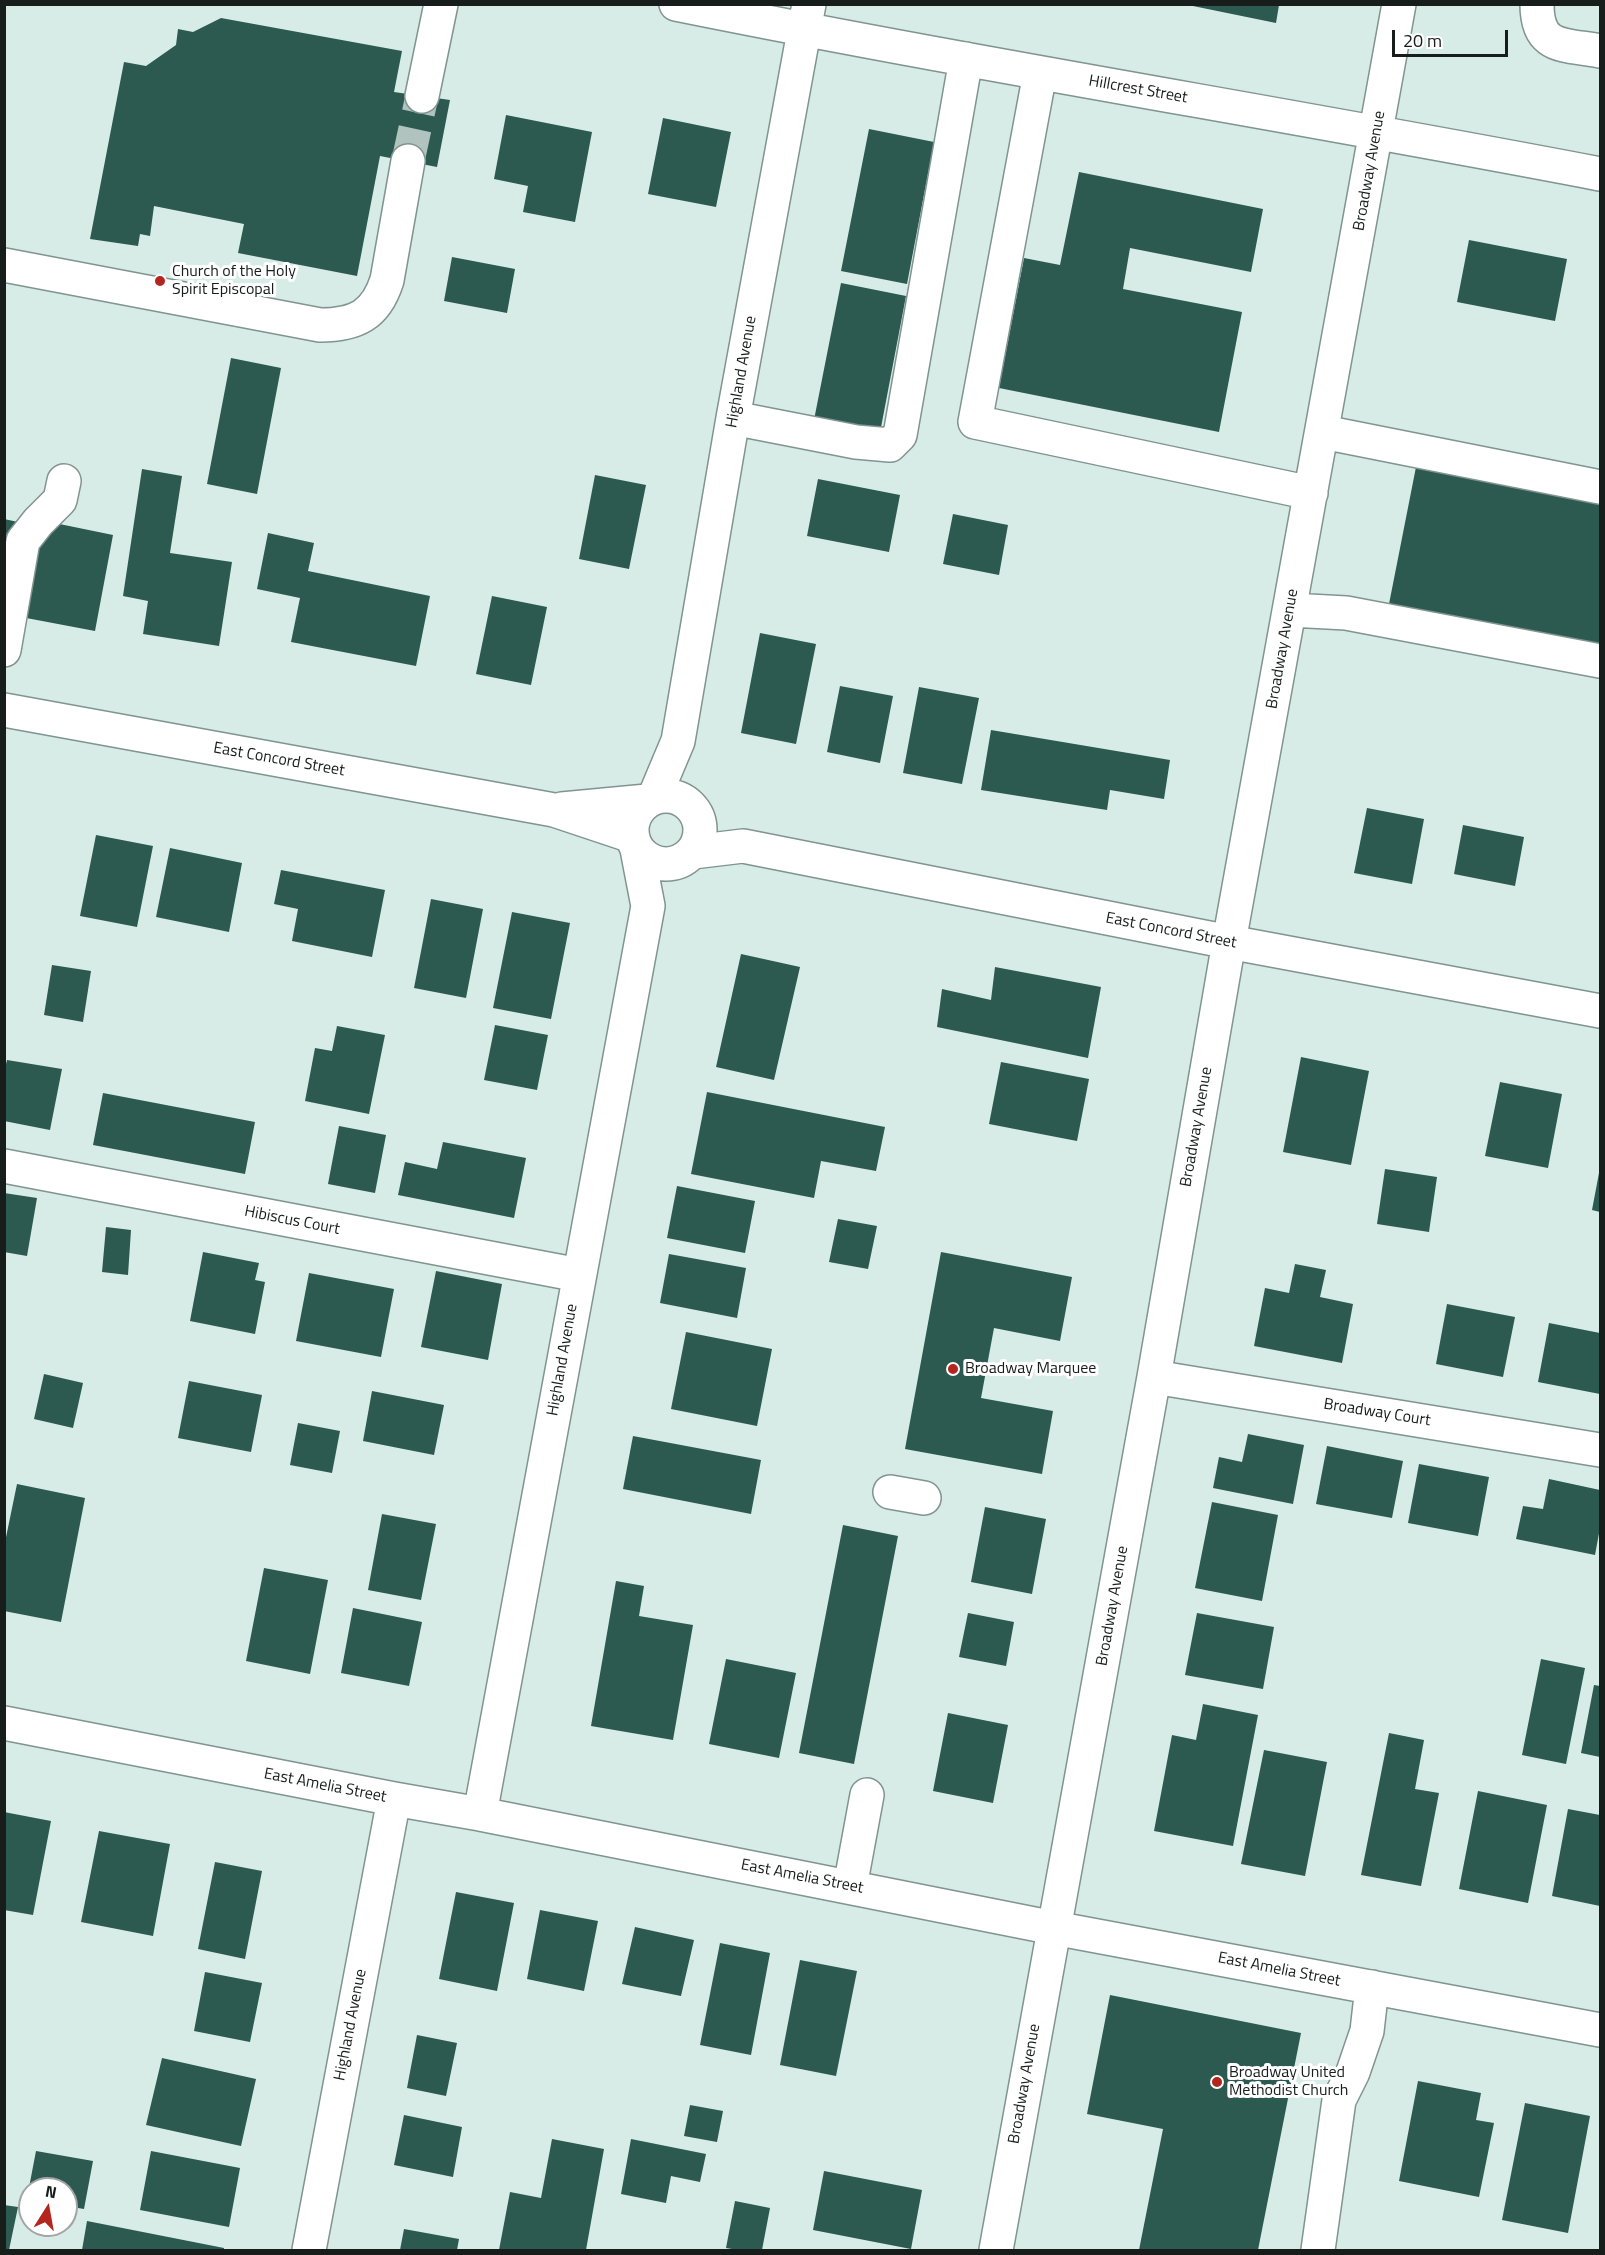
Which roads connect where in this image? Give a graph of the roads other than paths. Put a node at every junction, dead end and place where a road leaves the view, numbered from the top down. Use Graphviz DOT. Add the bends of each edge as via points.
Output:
graph roads {
  1 [pos="441,4"];
  2 [pos="676,4"];
  3 [pos="1399,4"];
  4 [pos="1537,4"];
  5 [pos="807,17"];
  6 [pos="1600,51"];
  7 [pos="966,59"];
  8 [pos="1040,73"];
  9 [pos="422,96"];
  10 [pos="1378,131"];
  11 [pos="408,161"];
  12 [pos="1600,174"];
  13 [pos="4,265"];
  14 [pos="733,418"];
  15 [pos="1323,432"];
  16 [pos="64,481"];
  17 [pos="1600,487"];
  18 [pos="1311,493"];
  19 [pos="1290,610"];
  20 [pos="4,650"];
  21 [pos="1600,661"];
  22 [pos="4,710"];
  23 [pos="670,803"];
  24 [pos="554,810"];
  25 [pos="635,842"];
  26 [pos="743,846"];
  27 [pos="689,855"];
  28 [pos="648,906"];
  29 [pos="1229,942"];
  30 [pos="1600,1011"];
  31 [pos="4,1166"];
  32 [pos="579,1275"];
  33 [pos="1154,1377"];
  34 [pos="1600,1450"];
  35 [pos="890,1492"];
  36 [pos="924,1498"];
  37 [pos="4,1723"];
  38 [pos="867,1795"];
  39 [pos="394,1799"];
  40 [pos="480,1814"];
  41 [pos="850,1887"];
  42 [pos="1054,1928"];
  43 [pos="1372,1988"];
  44 [pos="1600,2030"];
  45 [pos="309,2250"];
  46 [pos="996,2250"];
  47 [pos="1318,2250"];
  1 -- 9 [label="street"];
  2 -- 5 [label="street, Hillcrest Street"];
  3 -- 10 [label="street, Broadway Avenue"];
  4 -- 6 [label="street" via="1542,33 1551,42"];
  5 -- 7 [label="street, Hillcrest Street"];
  5 -- 14 [label="street, Highland Avenue"];
  7 -- 8 [label="street, Hillcrest Street"];
  7 -- 14 [label="street" via="900,435 890,445 856,442"];
  8 -- 10 [label="street, Hillcrest Street"];
  8 -- 18 [label="street" via="975,422"];
  10 -- 12 [label="street, Hillcrest Street"];
  10 -- 15 [label="street, Broadway Avenue"];
  11 -- 13 [label="street" via="382,296 361,318 339,325 320,325"];
  14 -- 23 [label="street, Highland Avenue"];
  15 -- 17 [label="street"];
  15 -- 18 [label="street, Broadway Avenue"];
  16 -- 20 [label="street" via="60,500 23,541"];
  18 -- 19 [label="street, Broadway Avenue"];
  19 -- 21 [label="street" via="1346,613"];
  19 -- 29 [label="street, Broadway Avenue"];
  22 -- 24 [label="street, East Concord Street"];
  23 -- 24 [label="street, East Concord Street"];
  23 -- 25 [label="street" via="637,810 632,823"];
  23 -- 26 [label="street, East Concord Street"];
  23 -- 27 [label="street" via="699,823 699,836"];
  24 -- 25 [label="street, East Concord Street"];
  25 -- 27 [label="street" via="647,858 659,863 672,863"];
  25 -- 28 [label="street, Highland Avenue"];
  26 -- 27 [label="street, East Concord Street"];
  26 -- 29 [label="street, East Concord Street"];
  27 -- 28 [label="street, Highland Avenue"];
  28 -- 32 [label="street, Highland Avenue"];
  29 -- 30 [label="street, East Concord Street"];
  29 -- 33 [label="street, Broadway Avenue"];
  31 -- 32 [label="street, Hibiscus Court"];
  32 -- 40 [label="street, Highland Avenue"];
  33 -- 34 [label="street, Broadway Court"];
  33 -- 42 [label="street, Broadway Avenue"];
  35 -- 36 [label="street"];
  37 -- 39 [label="street, East Amelia Street"];
  38 -- 41 [label="street"];
  39 -- 40 [label="street, East Amelia Street"];
  39 -- 45 [label="street, Highland Avenue"];
  40 -- 41 [label="street, East Amelia Street"];
  41 -- 42 [label="street, East Amelia Street"];
  42 -- 43 [label="street, East Amelia Street"];
  42 -- 46 [label="street, Broadway Avenue"];
  43 -- 44 [label="street, East Amelia Street"];
  43 -- 47 [label="street" via="1367,2031 1339,2100"];
}
